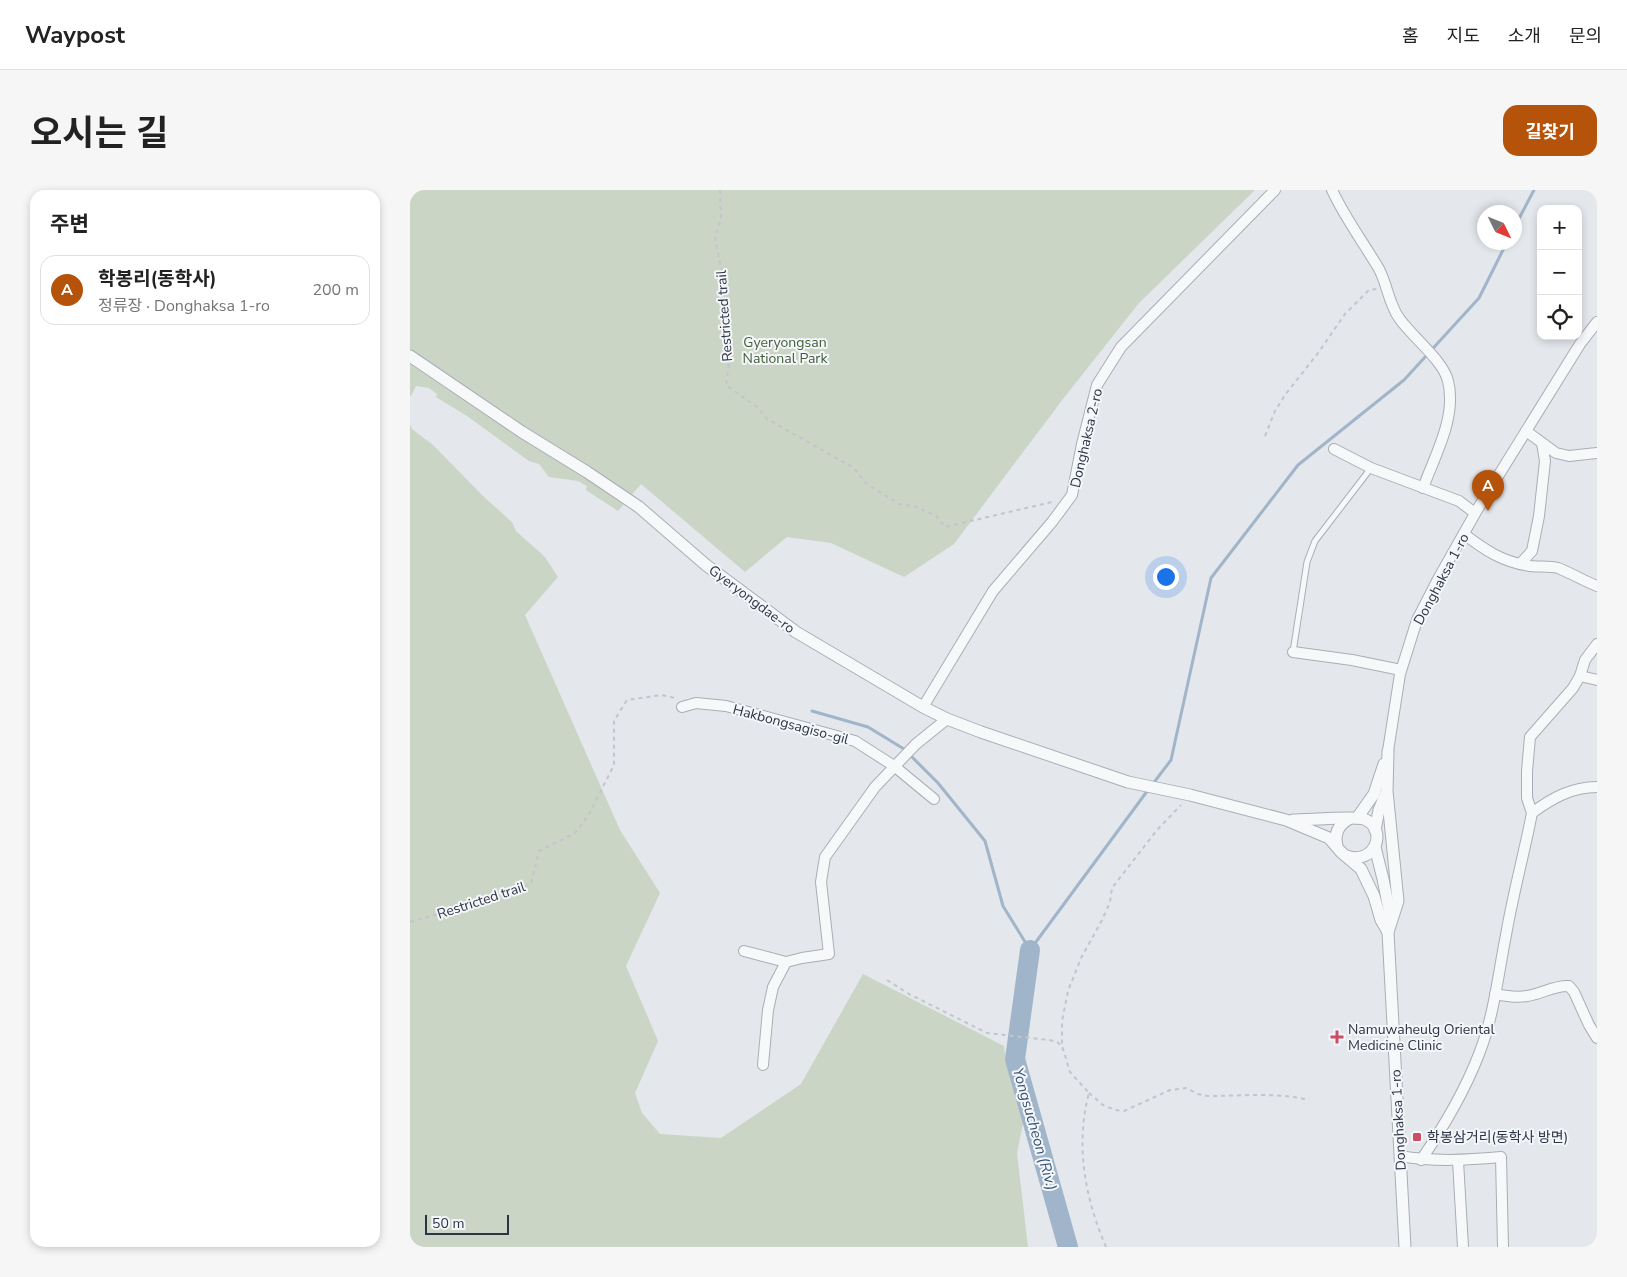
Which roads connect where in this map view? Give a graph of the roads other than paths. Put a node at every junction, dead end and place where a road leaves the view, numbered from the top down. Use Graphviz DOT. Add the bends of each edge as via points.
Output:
graph roads {
  1 [pos="1275,190"];
  2 [pos="1332,190"];
  3 [pos="1597,322"];
  4 [pos="410,356"];
  5 [pos="1526,431"];
  6 [pos="1542,443"];
  7 [pos="1334,449"];
  8 [pos="1597,452"];
  9 [pos="1371,468"];
  10 [pos="1423,488"];
  11 [pos="1475,513"];
  12 [pos="1464,534"];
  13 [pos="1520,564"];
  14 [pos="1597,586"];
  15 [pos="1597,644"];
  16 [pos="1293,652"];
  17 [pos="1401,670"];
  18 [pos="1580,676"];
  19 [pos="1597,680"];
  20 [pos="682,707"];
  21 [pos="923,707"];
  22 [pos="947,719"];
  23 [pos="1388,750"];
  24 [pos="894,766"];
  25 [pos="1597,787"];
  26 [pos="1387,791"];
  27 [pos="934,800"];
  28 [pos="1532,813"];
  29 [pos="1353,818"];
  30 [pos="1286,820"];
  31 [pos="1375,830"];
  32 [pos="1337,846"];
  33 [pos="1375,847"];
  34 [pos="1346,856"];
  35 [pos="1390,926"];
  36 [pos="744,951"];
  37 [pos="786,962"];
  38 [pos="1495,994"];
  39 [pos="1597,1038"];
  40 [pos="763,1065"];
  41 [pos="1400,1156"];
  42 [pos="1421,1160"];
  43 [pos="1458,1161"];
  44 [pos="1405,1247"];
  45 [pos="1463,1247"];
  46 [pos="1503,1247"];
  1 -- 21 [label="street, Donghaksa 2-ro" via="1121,348 1097,385 1072,495 993,591"];
  2 -- 10 [label="street" via="1379,270 1398,317 1441,366 1448,381 1450,406 1446,428"];
  3 -- 5 [label="street, Donghaksa 1-ro"];
  4 -- 21 [label="street, Gyeryongdae-ro" via="639,507 706,565 796,632"];
  5 -- 6 [label="street"];
  5 -- 11 [label="street, Donghaksa 1-ro"];
  6 -- 8 [label="street" via="1556,453 1569,456"];
  6 -- 13 [label="street" via="1545,461 1532,551"];
  7 -- 9 [label="street"];
  9 -- 10 [label="street"];
  9 -- 16 [label="lane" via="1315,541 1307,562"];
  10 -- 11 [label="street" via="1459,500"];
  11 -- 12 [label="street, Donghaksa 1-ro"];
  12 -- 13 [label="street" via="1500,558"];
  12 -- 17 [label="street, Donghaksa 1-ro" via="1418,620"];
  13 -- 14 [label="street" via="1556,568"];
  15 -- 18 [label="street" via="1585,660"];
  16 -- 17 [label="street"];
  17 -- 23 [label="street, Donghaksa 1-ro"];
  18 -- 19 [label="street"];
  18 -- 28 [label="street" via="1530,737 1527,798"];
  20 -- 24 [label="street, Hakbongsagiso-gil" via="696,704 726,706 855,741"];
  21 -- 22 [label="street, Gyeryongdae-ro"];
  22 -- 24 [label="street"];
  22 -- 30 [label="street, Gyeryongdae-ro" via="1128,782 1190,794"];
  23 -- 26 [label="street"];
  23 -- 29 [label="street" via="1374,794"];
  24 -- 27 [label="street, Hakbongsagiso-gil"];
  24 -- 37 [label="street" via="825,857 821,882 829,954"];
  25 -- 28 [label="street" via="1584,787 1562,794"];
  26 -- 31 [label="street"];
  26 -- 35 [label="street" via="1398,901"];
  28 -- 38 [label="street"];
  29 -- 30 [label="street"];
  29 -- 31 [label="street" via="1369,822"];
  29 -- 32 [label="street" via="1339,828"];
  30 -- 32 [label="street" via="1329,838"];
  31 -- 33 [label="street"];
  32 -- 34 [label="street"];
  33 -- 34 [label="street" via="1366,856"];
  33 -- 35 [label="street" via="1388,899"];
  34 -- 35 [label="street" via="1361,869 1381,920"];
  35 -- 41 [label="street, Donghaksa 1-ro"];
  36 -- 37 [label="street"];
  37 -- 40 [label="street" via="773,987"];
  38 -- 39 [label="street" via="1528,996 1569,986"];
  38 -- 42 [label="street" via="1489,1024 1466,1085 1442,1130"];
  41 -- 42 [label="street"];
  41 -- 44 [label="street, Donghaksa 1-ro"];
  42 -- 43 [label="street"];
  43 -- 45 [label="street"];
  43 -- 46 [label="street" via="1501,1158"];
}
